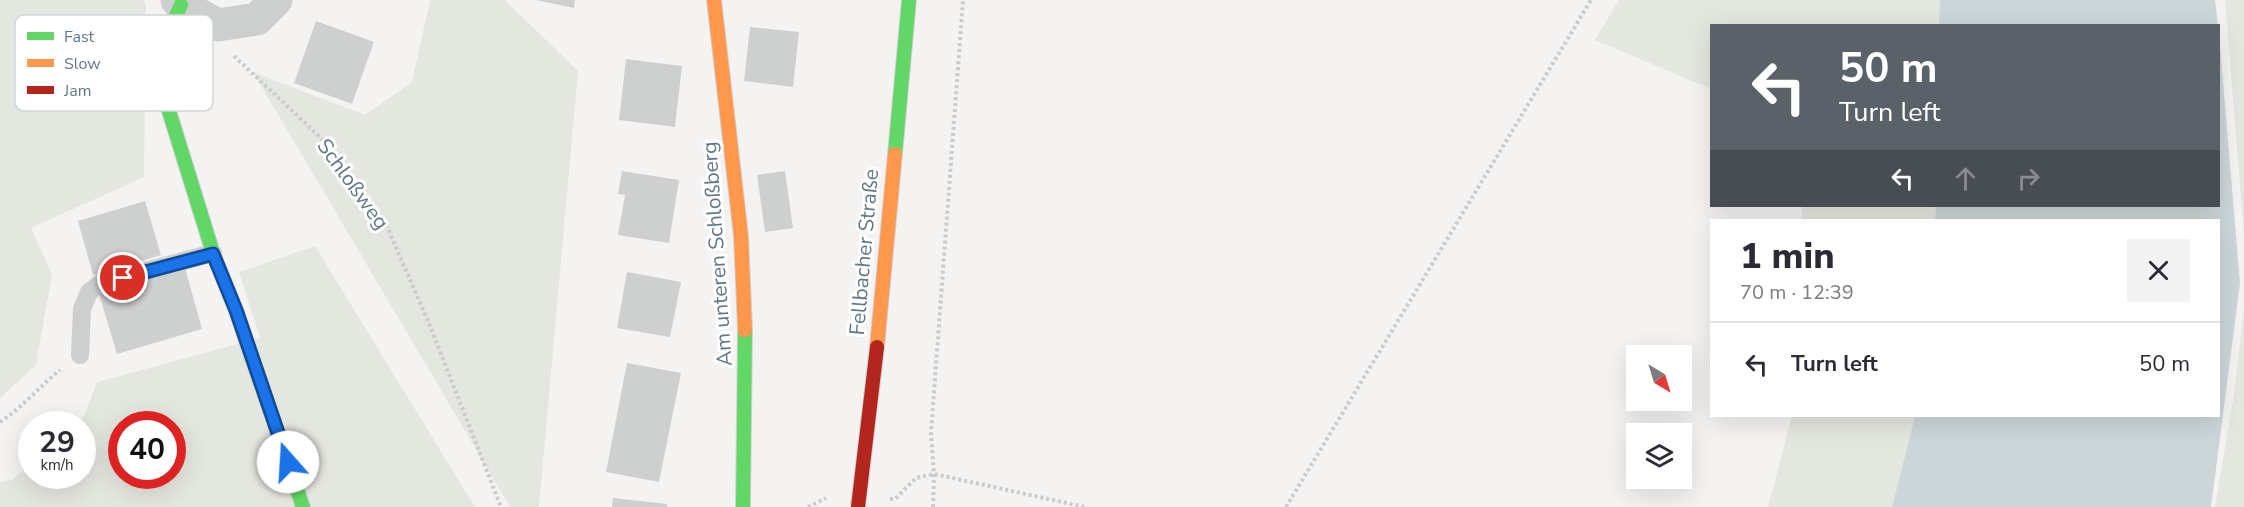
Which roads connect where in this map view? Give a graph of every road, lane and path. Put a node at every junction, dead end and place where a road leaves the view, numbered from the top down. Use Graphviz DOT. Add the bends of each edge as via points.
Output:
graph roads {
  1 [pos="276,0"];
  2 [pos="714,0"];
  3 [pos="909,0"];
  4 [pos="963,0"];
  5 [pos="1591,0"];
  6 [pos="179,3"];
  7 [pos="200,15"];
  8 [pos="213,22"];
  9 [pos="233,55"];
  10 [pos="169,111"];
  11 [pos="213,254"];
  12 [pos="80,355"];
  13 [pos="0,422"];
  14 [pos="934,474"];
  15 [pos="303,507"];
  16 [pos="501,507"];
  17 [pos="743,507"];
  18 [pos="858,507"];
  19 [pos="933,507"];
  20 [pos="1085,507"];
  21 [pos="1286,507"];
  1 -- 8 [label="street" via="257,19 218,25"];
  2 -- 17 [label="street, Am unteren Schloßberg" via="741,236 746,360"];
  3 -- 18 [label="street, Fellbacher Straße" via="872,398"];
  4 -- 14 [label="path" via="931,433"];
  5 -- 21 [label="path"];
  6 -- 7 [label="street"];
  9 -- 16 [label="path, Schloßweg" via="320,137 386,222"];
  10 -- 11 [label="street"];
  11 -- 12 [label="lane" via="101,283 89,292 82,309"];
  11 -- 15 [label="street"];
  12 -- 13 [label="path"];
  14 -- 19 [label="path"];
  14 -- 20 [label="path"];
}
